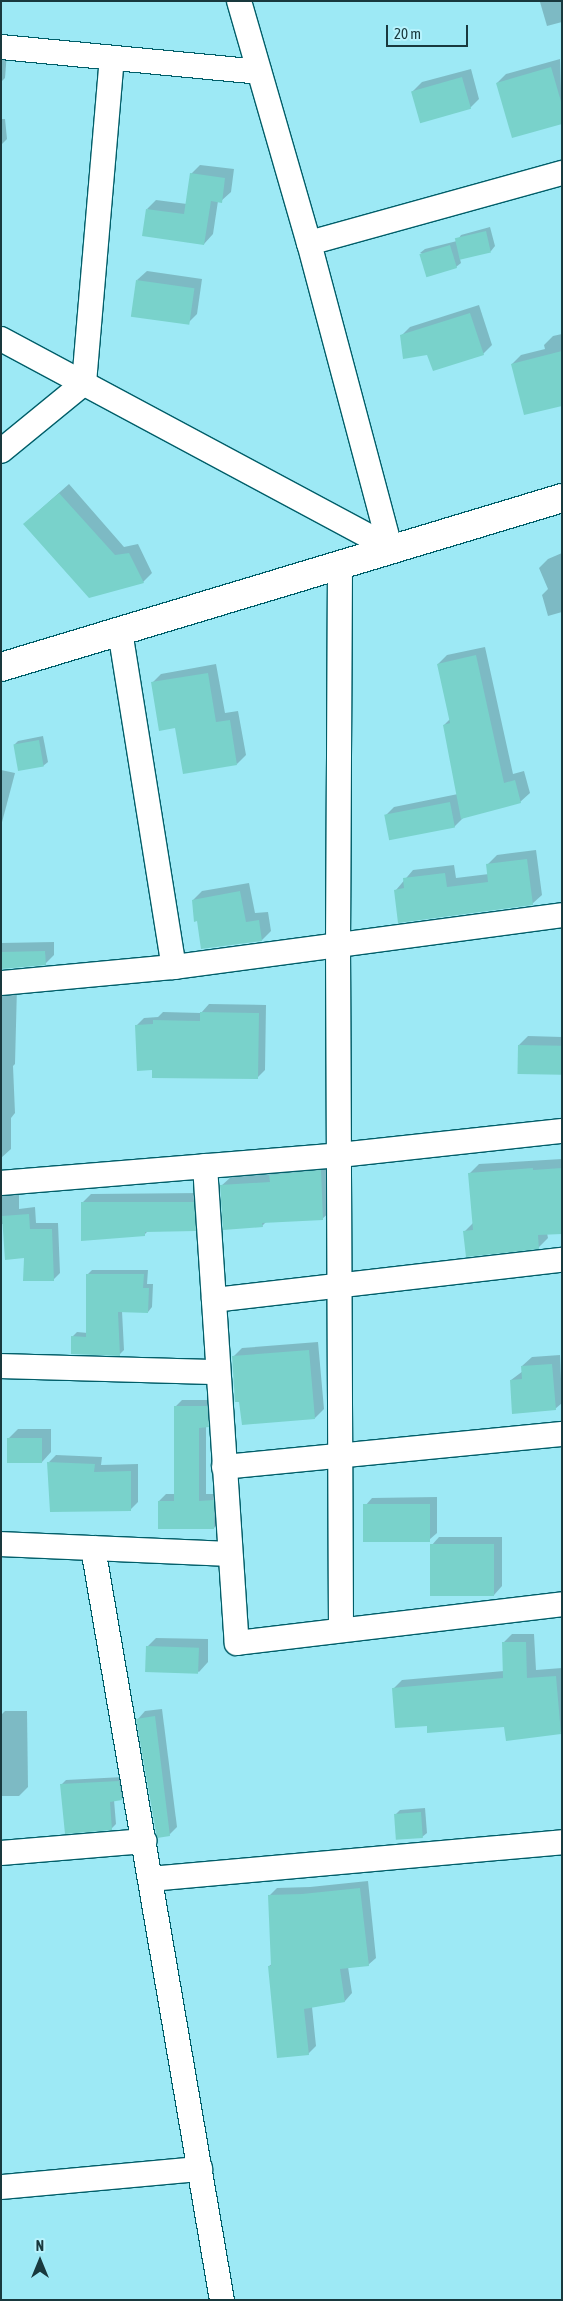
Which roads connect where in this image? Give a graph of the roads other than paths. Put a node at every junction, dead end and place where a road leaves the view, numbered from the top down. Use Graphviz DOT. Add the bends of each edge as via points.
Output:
graph roads {
  1 [pos="239,1"];
  2 [pos="1,48"];
  3 [pos="112,58"];
  4 [pos="259,72"];
  5 [pos="562,173"];
  6 [pos="309,244"];
  7 [pos="1,339"];
  8 [pos="84,383"];
  9 [pos="1,451"];
  10 [pos="562,498"];
  11 [pos="390,548"];
  12 [pos="340,566"];
  13 [pos="120,631"];
  14 [pos="1,667"];
  15 [pos="562,915"];
  16 [pos="338,944"];
  17 [pos="174,967"];
  18 [pos="1,983"];
  19 [pos="562,1131"];
  20 [pos="340,1154"];
  21 [pos="205,1166"];
  22 [pos="1,1183"];
  23 [pos="562,1260"];
  24 [pos="339,1285"];
  25 [pos="214,1300"];
  26 [pos="1,1366"];
  27 [pos="218,1372"];
  28 [pos="562,1434"];
  29 [pos="340,1456"];
  30 [pos="224,1467"];
  31 [pos="1,1544"];
  32 [pos="93,1548"];
  33 [pos="230,1554"];
  34 [pos="562,1604"];
  35 [pos="341,1630"];
  36 [pos="144,1841"];
  37 [pos="562,1842"];
  38 [pos="1,1853"];
  39 [pos="150,1879"];
  40 [pos="200,2169"];
  41 [pos="1,2186"];
  42 [pos="222,2300"];
  1 -- 4 [label="street"];
  2 -- 3 [label="street"];
  3 -- 4 [label="street"];
  3 -- 8 [label="street"];
  4 -- 6 [label="street"];
  5 -- 6 [label="street"];
  6 -- 11 [label="street"];
  7 -- 8 [label="street"];
  8 -- 9 [label="street"];
  8 -- 11 [label="street"];
  10 -- 11 [label="street"];
  11 -- 12 [label="street"];
  12 -- 13 [label="street"];
  12 -- 16 [label="street"];
  13 -- 14 [label="street"];
  13 -- 17 [label="street"];
  15 -- 16 [label="street"];
  16 -- 17 [label="street"];
  16 -- 20 [label="street"];
  17 -- 18 [label="street"];
  19 -- 20 [label="street"];
  20 -- 21 [label="street"];
  20 -- 24 [label="street"];
  21 -- 22 [label="street"];
  21 -- 25 [label="street"];
  23 -- 24 [label="street"];
  24 -- 25 [label="street"];
  24 -- 29 [label="street"];
  25 -- 27 [label="street"];
  26 -- 27 [label="street"];
  27 -- 30 [label="street"];
  28 -- 29 [label="street"];
  29 -- 30 [label="street"];
  29 -- 35 [label="street"];
  30 -- 33 [label="street"];
  31 -- 32 [label="street"];
  32 -- 33 [label="street"];
  32 -- 36 [label="street"];
  33 -- 35 [label="street" via="237,1643"];
  34 -- 35 [label="street"];
  36 -- 38 [label="street"];
  36 -- 39 [label="street"];
  37 -- 39 [label="street"];
  39 -- 40 [label="street"];
  40 -- 41 [label="street"];
  40 -- 42 [label="street"];
}
